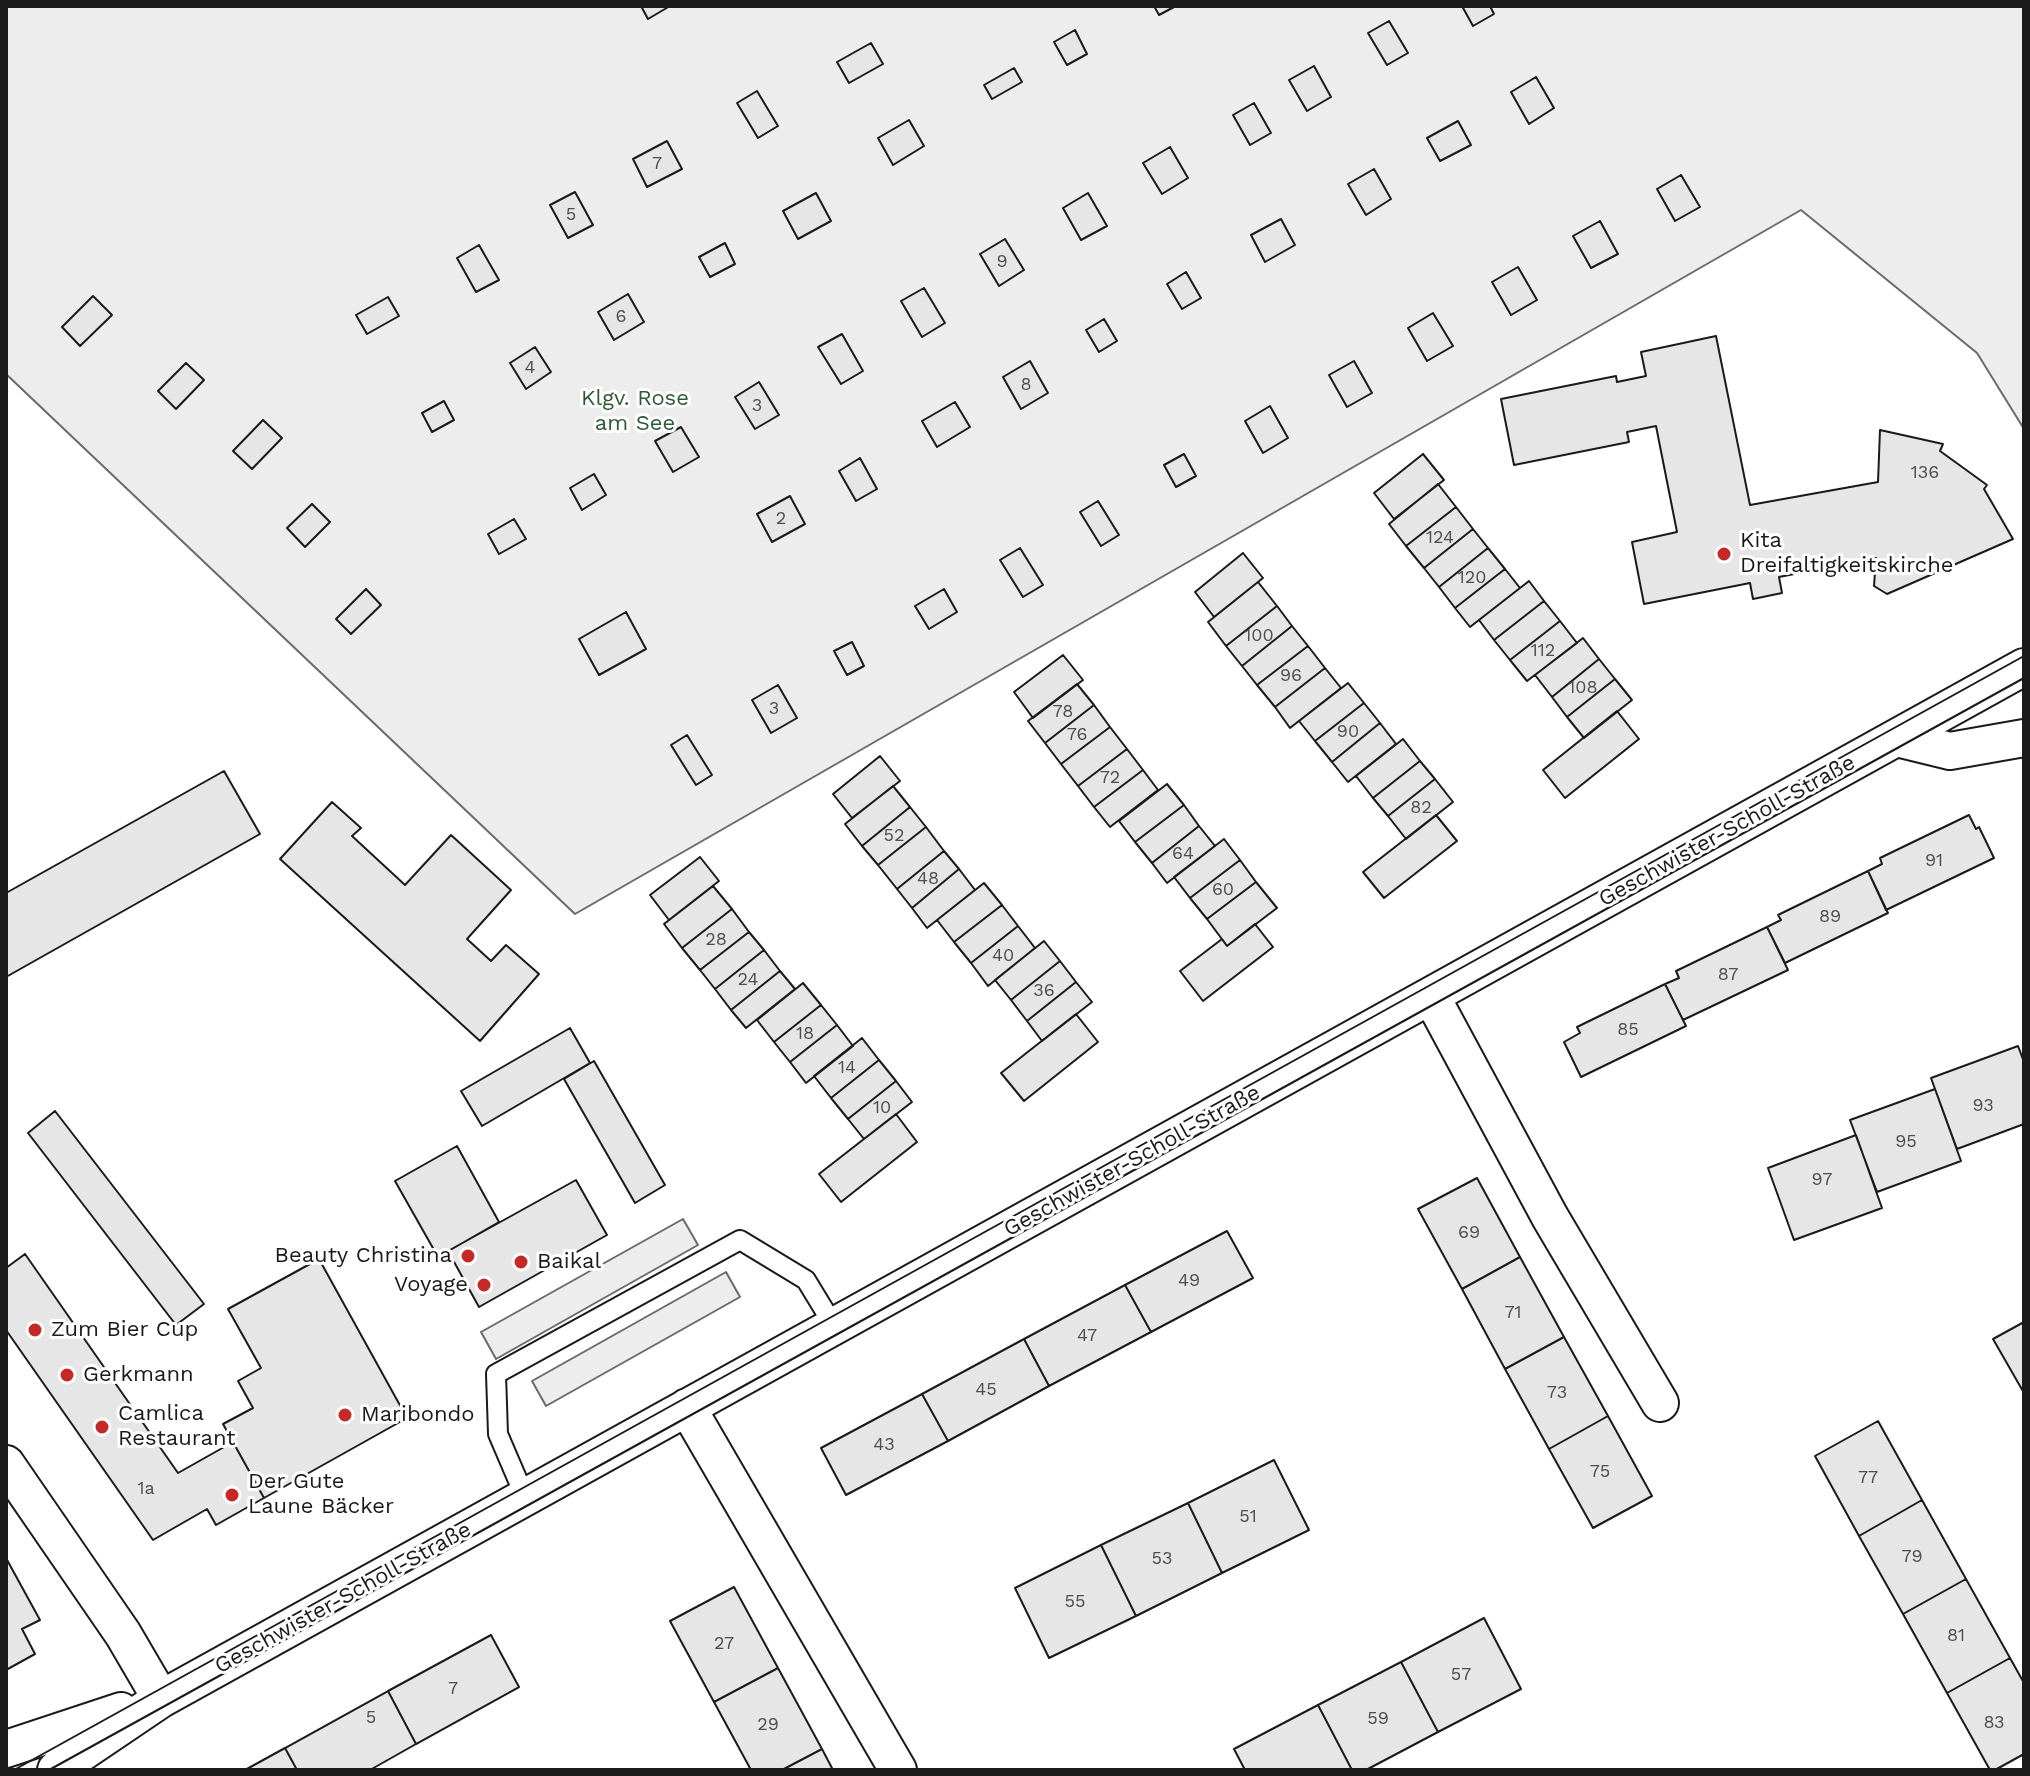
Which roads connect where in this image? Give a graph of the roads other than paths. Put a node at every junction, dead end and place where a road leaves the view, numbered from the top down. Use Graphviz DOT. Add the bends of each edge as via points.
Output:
graph roads {
  1 [pos="2024,667"];
  2 [pos="1897,738"];
  3 [pos="2024,738"];
  4 [pos="1431,996"];
  5 [pos="834,1326"];
  6 [pos="1660,1403"];
  7 [pos="687,1407"];
  8 [pos="6,1464"];
  9 [pos="525,1497"];
  10 [pos="161,1699"];
  11 [pos="6,1749"];
  12 [pos="56,1770"];
  13 [pos="898,1770"];
  1 -- 2 [label="street, Geschwister-Scholl-Straße"];
  2 -- 3 [label="street" via="1950,751"];
  2 -- 4 [label="street, Geschwister-Scholl-Straße"];
  4 -- 5 [label="street, Geschwister-Scholl-Straße"];
  4 -- 6 [label="street" via="1550,1217"];
  5 -- 7 [label="street, Geschwister-Scholl-Straße"];
  5 -- 9 [label="lane" via="806,1280 740,1240 510,1366 496,1374 498,1434"];
  7 -- 9 [label="street, Geschwister-Scholl-Straße"];
  7 -- 13 [label="street"];
  8 -- 10 [label="street" via="123,1634"];
  9 -- 10 [label="street, Geschwister-Scholl-Straße"];
  10 -- 11 [label="street, Geschwister-Scholl-Straße"];
  10 -- 12 [label="street, Geschwister-Scholl-Straße"];
}
